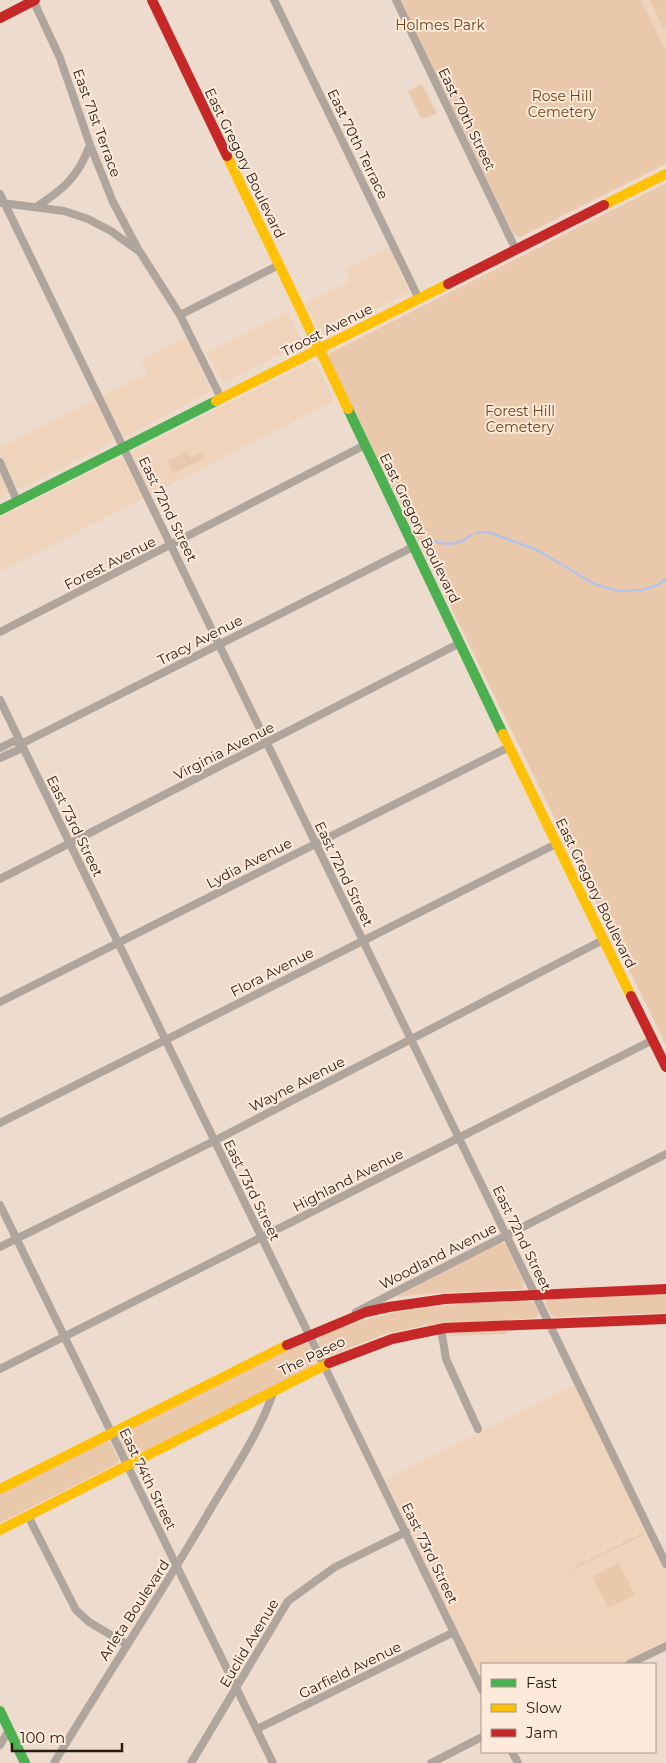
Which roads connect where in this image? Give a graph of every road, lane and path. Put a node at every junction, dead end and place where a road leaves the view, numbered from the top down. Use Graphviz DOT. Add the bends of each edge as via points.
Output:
graph roads {
  1 [pos="34,0"];
  2 [pos="152,0"];
  3 [pos="274,0"];
  4 [pos="396,0"];
  5 [pos="0,18"];
  6 [pos="90,145"];
  7 [pos="666,174"];
  8 [pos="0,194"];
  9 [pos="2,204"];
  10 [pos="36,207"];
  11 [pos="516,250"];
  12 [pos="140,252"];
  13 [pos="279,265"];
  14 [pos="419,299"];
  15 [pos="180,315"];
  16 [pos="319,349"];
  17 [pos="221,398"];
  18 [pos="365,445"];
  19 [pos="124,448"];
  20 [pos="0,462"];
  21 [pos="17,501"];
  22 [pos="0,510"];
  23 [pos="171,546"];
  24 [pos="413,547"];
  25 [pos="0,632"];
  26 [pos="460,643"];
  27 [pos="218,644"];
  28 [pos="0,700"];
  29 [pos="21,744"];
  30 [pos="266,744"];
  31 [pos="509,747"];
  32 [pos="0,748"];
  33 [pos="0,758"];
  34 [pos="70,844"];
  35 [pos="315,844"];
  36 [pos="556,844"];
  37 [pos="0,879"];
  38 [pos="603,940"];
  39 [pos="362,941"];
  40 [pos="118,943"];
  41 [pos="0,1002"];
  42 [pos="411,1039"];
  43 [pos="165,1040"];
  44 [pos="653,1040"];
  45 [pos="666,1067"];
  46 [pos="0,1123"];
  47 [pos="460,1137"];
  48 [pos="214,1141"];
  49 [pos="666,1154"];
  50 [pos="0,1205"];
  51 [pos="507,1235"];
  52 [pos="261,1237"];
  53 [pos="16,1239"];
  54 [pos="0,1247"];
  55 [pos="666,1289"];
  56 [pos="536,1294"];
  57 [pos="666,1319"];
  58 [pos="549,1323"];
  59 [pos="328,1326"];
  60 [pos="441,1328"];
  61 [pos="309,1334"];
  62 [pos="64,1336"];
  63 [pos="324,1365"];
  64 [pos="0,1368"];
  65 [pos="274,1390"];
  66 [pos="478,1429"];
  67 [pos="112,1434"];
  68 [pos="127,1465"];
  69 [pos="0,1489"];
  70 [pos="28,1516"];
  71 [pos="0,1530"];
  72 [pos="406,1532"];
  73 [pos="666,1564"];
  74 [pos="177,1566"];
  75 [pos="454,1632"];
  76 [pos="126,1644"];
  77 [pos="666,1646"];
  78 [pos="631,1663"];
  79 [pos="236,1687"];
  80 [pos="481,1688"];
  81 [pos="0,1711"];
  82 [pos="257,1729"];
  83 [pos="9,1730"];
  84 [pos="481,1738"];
  85 [pos="0,1744"];
  86 [pos="25,1763"];
  87 [pos="54,1763"];
  88 [pos="190,1763"];
  89 [pos="273,1763"];
  90 [pos="431,1763"];
  1 -- 5 [label="main road"];
  1 -- 6 [label="street, East 71st Terrace" via="60,58"];
  2 -- 13 [label="main road, East Gregory Boulevard"];
  3 -- 14 [label="street, East 70th Terrace"];
  4 -- 11 [label="street, East 70th Street"];
  6 -- 10 [label="street" via="70,181"];
  6 -- 12 [label="street, East 71st Terrace" via="113,202"];
  7 -- 11 [label="main road, Troost Avenue"];
  8 -- 9 [label="street, East 72nd Street"];
  9 -- 10 [label="street, East 71st Terrace"];
  9 -- 19 [label="street, East 72nd Street"];
  10 -- 12 [label="street, East 71st Terrace" via="88,219 110,230"];
  11 -- 14 [label="main road, Troost Avenue"];
  12 -- 15 [label="street, East 71st Terrace"];
  13 -- 15 [label="street"];
  13 -- 16 [label="main road, East Gregory Boulevard"];
  14 -- 16 [label="main road, Troost Avenue"];
  15 -- 17 [label="street, East 71st Terrace"];
  16 -- 17 [label="main road, Troost Avenue"];
  16 -- 18 [label="main road, East Gregory Boulevard"];
  17 -- 19 [label="main road, Troost Avenue"];
  18 -- 23 [label="street, Forest Avenue"];
  18 -- 24 [label="main road, East Gregory Boulevard"];
  19 -- 21 [label="main road, Troost Avenue"];
  19 -- 23 [label="street, East 72nd Street"];
  20 -- 21 [label="street"];
  21 -- 22 [label="main road, Troost Avenue"];
  23 -- 25 [label="street, Forest Avenue"];
  23 -- 27 [label="street, East 72nd Street"];
  24 -- 26 [label="main road, East Gregory Boulevard"];
  24 -- 27 [label="street, Tracy Avenue"];
  26 -- 30 [label="street, Virginia Avenue"];
  26 -- 31 [label="main road, East Gregory Boulevard"];
  27 -- 29 [label="street, Tracy Avenue"];
  27 -- 30 [label="street, East 72nd Street"];
  28 -- 29 [label="street, East 73rd Street"];
  29 -- 32 [label="street" via="14,741"];
  29 -- 33 [label="street, Tracy Avenue" via="18,750"];
  29 -- 34 [label="street, East 73rd Street"];
  30 -- 34 [label="street, Virginia Avenue"];
  30 -- 35 [label="street, East 72nd Street"];
  31 -- 35 [label="street, Lydia Avenue"];
  31 -- 36 [label="main road, East Gregory Boulevard"];
  34 -- 37 [label="street, Virginia Avenue"];
  34 -- 40 [label="street, East 73rd Street"];
  35 -- 39 [label="street, East 72nd Street"];
  35 -- 40 [label="street, Lydia Avenue"];
  36 -- 38 [label="main road, East Gregory Boulevard"];
  36 -- 39 [label="street, Flora Avenue"];
  38 -- 42 [label="street, Wayne Avenue"];
  38 -- 44 [label="main road, East Gregory Boulevard"];
  39 -- 42 [label="street, East 72nd Street"];
  39 -- 43 [label="street, Flora Avenue"];
  40 -- 41 [label="street, Lydia Avenue"];
  40 -- 43 [label="street, East 73rd Street"];
  42 -- 47 [label="street, East 72nd Street"];
  42 -- 48 [label="street, Wayne Avenue"];
  43 -- 46 [label="street, Flora Avenue"];
  43 -- 48 [label="street, East 73rd Street"];
  44 -- 45 [label="main road, East Gregory Boulevard"];
  44 -- 47 [label="street, Highland Avenue"];
  47 -- 51 [label="street, East 72nd Street"];
  47 -- 52 [label="street, Highland Avenue"];
  48 -- 52 [label="street, East 73rd Street"];
  48 -- 53 [label="street, Wayne Avenue"];
  49 -- 51 [label="street, Woodland Avenue"];
  50 -- 53 [label="street, East 74th Street"];
  51 -- 56 [label="street, East 72nd Street"];
  51 -- 59 [label="street, Woodland Avenue"];
  52 -- 61 [label="street, East 73rd Street"];
  52 -- 62 [label="street, Highland Avenue"];
  53 -- 54 [label="street, Wayne Avenue"];
  53 -- 62 [label="street, East 74th Street"];
  55 -- 56 [label="main road, The Paseo"];
  56 -- 58 [label="street, East 72nd Street"];
  56 -- 59 [label="main road, The Paseo" via="422,1301 366,1312"];
  57 -- 58 [label="main road, The Paseo"];
  58 -- 60 [label="main road, The Paseo"];
  58 -- 73 [label="street, East 72nd Street"];
  59 -- 61 [label="main road, The Paseo"];
  60 -- 63 [label="main road, The Paseo" via="390,1338"];
  60 -- 66 [label="street" via="446,1359"];
  61 -- 63 [label="street, East 73rd Street"];
  61 -- 67 [label="main road, The Paseo"];
  62 -- 64 [label="street, Highland Avenue"];
  62 -- 67 [label="street, East 74th Street"];
  63 -- 65 [label="main road, The Paseo"];
  63 -- 72 [label="street, East 73rd Street"];
  65 -- 68 [label="main road, The Paseo"];
  65 -- 74 [label="street, Arleta Boulevard" via="253,1437"];
  67 -- 68 [label="street, East 74th Street"];
  67 -- 69 [label="main road, The Paseo"];
  68 -- 70 [label="main road, The Paseo"];
  68 -- 74 [label="street, East 74th Street"];
  70 -- 71 [label="main road, The Paseo"];
  70 -- 76 [label="street" via="76,1610 89,1622"];
  72 -- 75 [label="street, East 73rd Street"];
  72 -- 79 [label="street, Euclid Avenue" via="335,1567 288,1601"];
  74 -- 76 [label="street, Arleta Boulevard"];
  74 -- 79 [label="street, East 74th Street"];
  75 -- 80 [label="street, East 73rd Street"];
  75 -- 82 [label="street, Garfield Avenue"];
  76 -- 87 [label="street, Arleta Boulevard"];
  77 -- 78 [label="street"];
  79 -- 82 [label="street, East 74th Street"];
  79 -- 88 [label="street, Euclid Avenue"];
  81 -- 83 [label="main road"];
  82 -- 89 [label="street, East 74th Street"];
  83 -- 85 [label="street"];
  83 -- 86 [label="main road"];
  84 -- 90 [label="street"];
}
